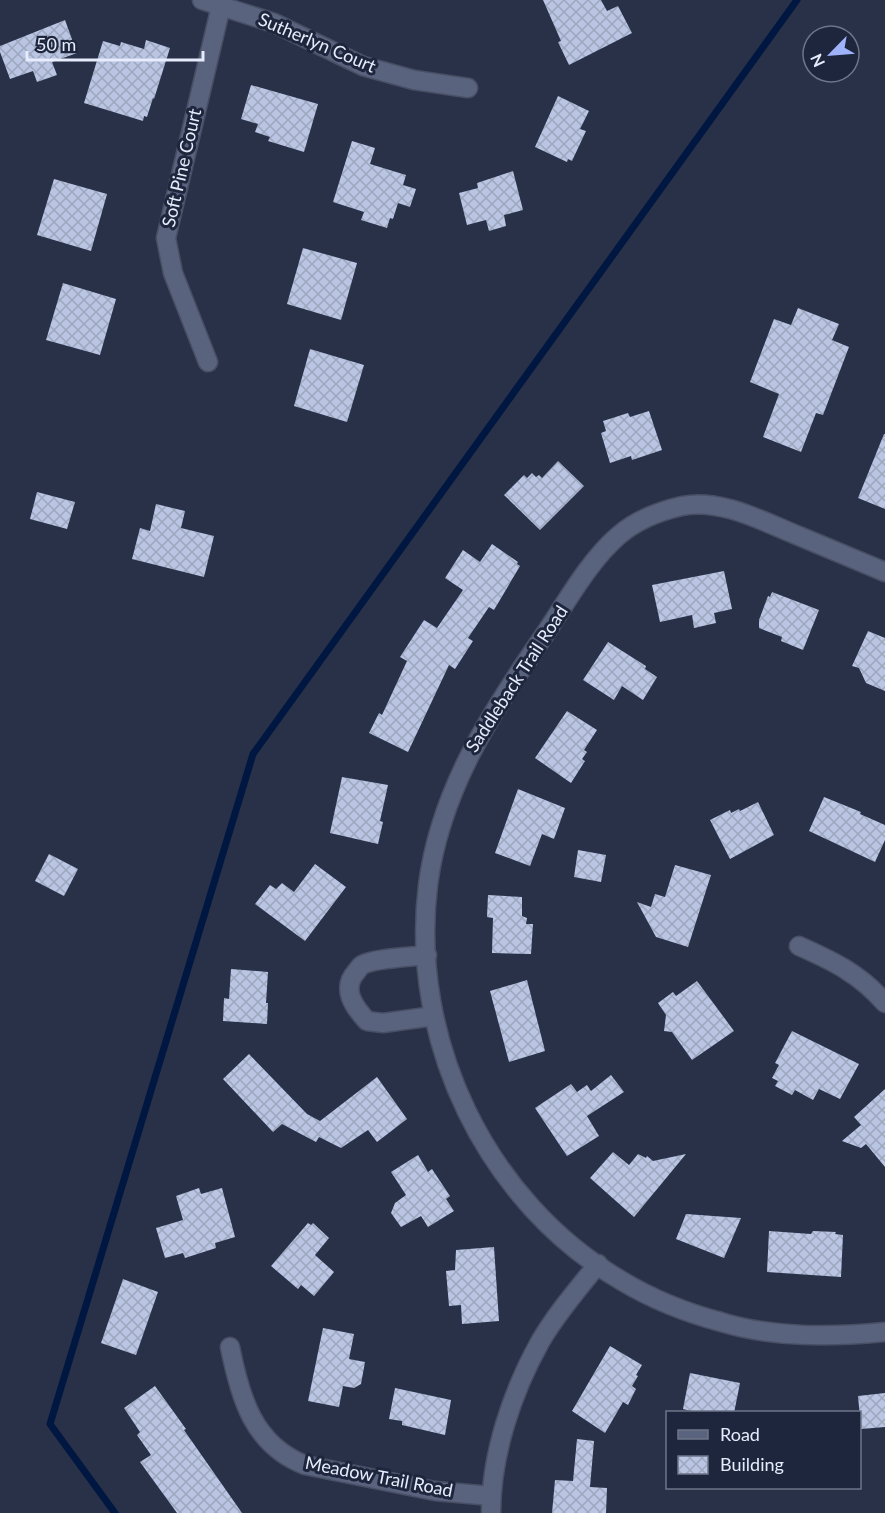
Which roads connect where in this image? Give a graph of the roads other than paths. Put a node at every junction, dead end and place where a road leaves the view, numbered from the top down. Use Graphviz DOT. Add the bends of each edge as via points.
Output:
graph roads {
  1 [pos="201,0"];
  2 [pos="221,6"];
  3 [pos="468,88"];
  4 [pos="208,362"];
  5 [pos="885,572"];
  6 [pos="799,946"];
  7 [pos="427,955"];
  8 [pos="885,1003"];
  9 [pos="434,1016"];
  10 [pos="598,1264"];
  11 [pos="885,1332"];
  12 [pos="230,1347"];
  13 [pos="491,1505"];
  1 -- 2 [label="street, Sutherlyn Court"];
  2 -- 3 [label="street, Sutherlyn Court" via="274,23 363,66 414,80"];
  2 -- 4 [label="street, Soft Pine Court" via="166,238 173,273"];
  5 -- 7 [label="street, Saddleback Trail Road" via="752,517 702,505 683,506 645,518 618,536 594,562 509,686 468,755 436,841 424,923"];
  6 -- 8 [label="street" via="862,979"];
  7 -- 9 [label="street, Saddleback Trail Road"];
  7 -- 9 [label="street" via="362,965 352,977 349,993 355,1008 367,1021 383,1023"];
  9 -- 10 [label="street, Saddleback Trail Road" via="446,1065 462,1105 506,1178 569,1243"];
  10 -- 11 [label="street, Saddleback Trail Road" via="654,1297 724,1323 801,1334 848,1336"];
  10 -- 13 [label="street" via="541,1342 518,1388 504,1429"];
  12 -- 13 [label="street, Meadow Trail Road" via="248,1412 272,1446 290,1460"];
}
